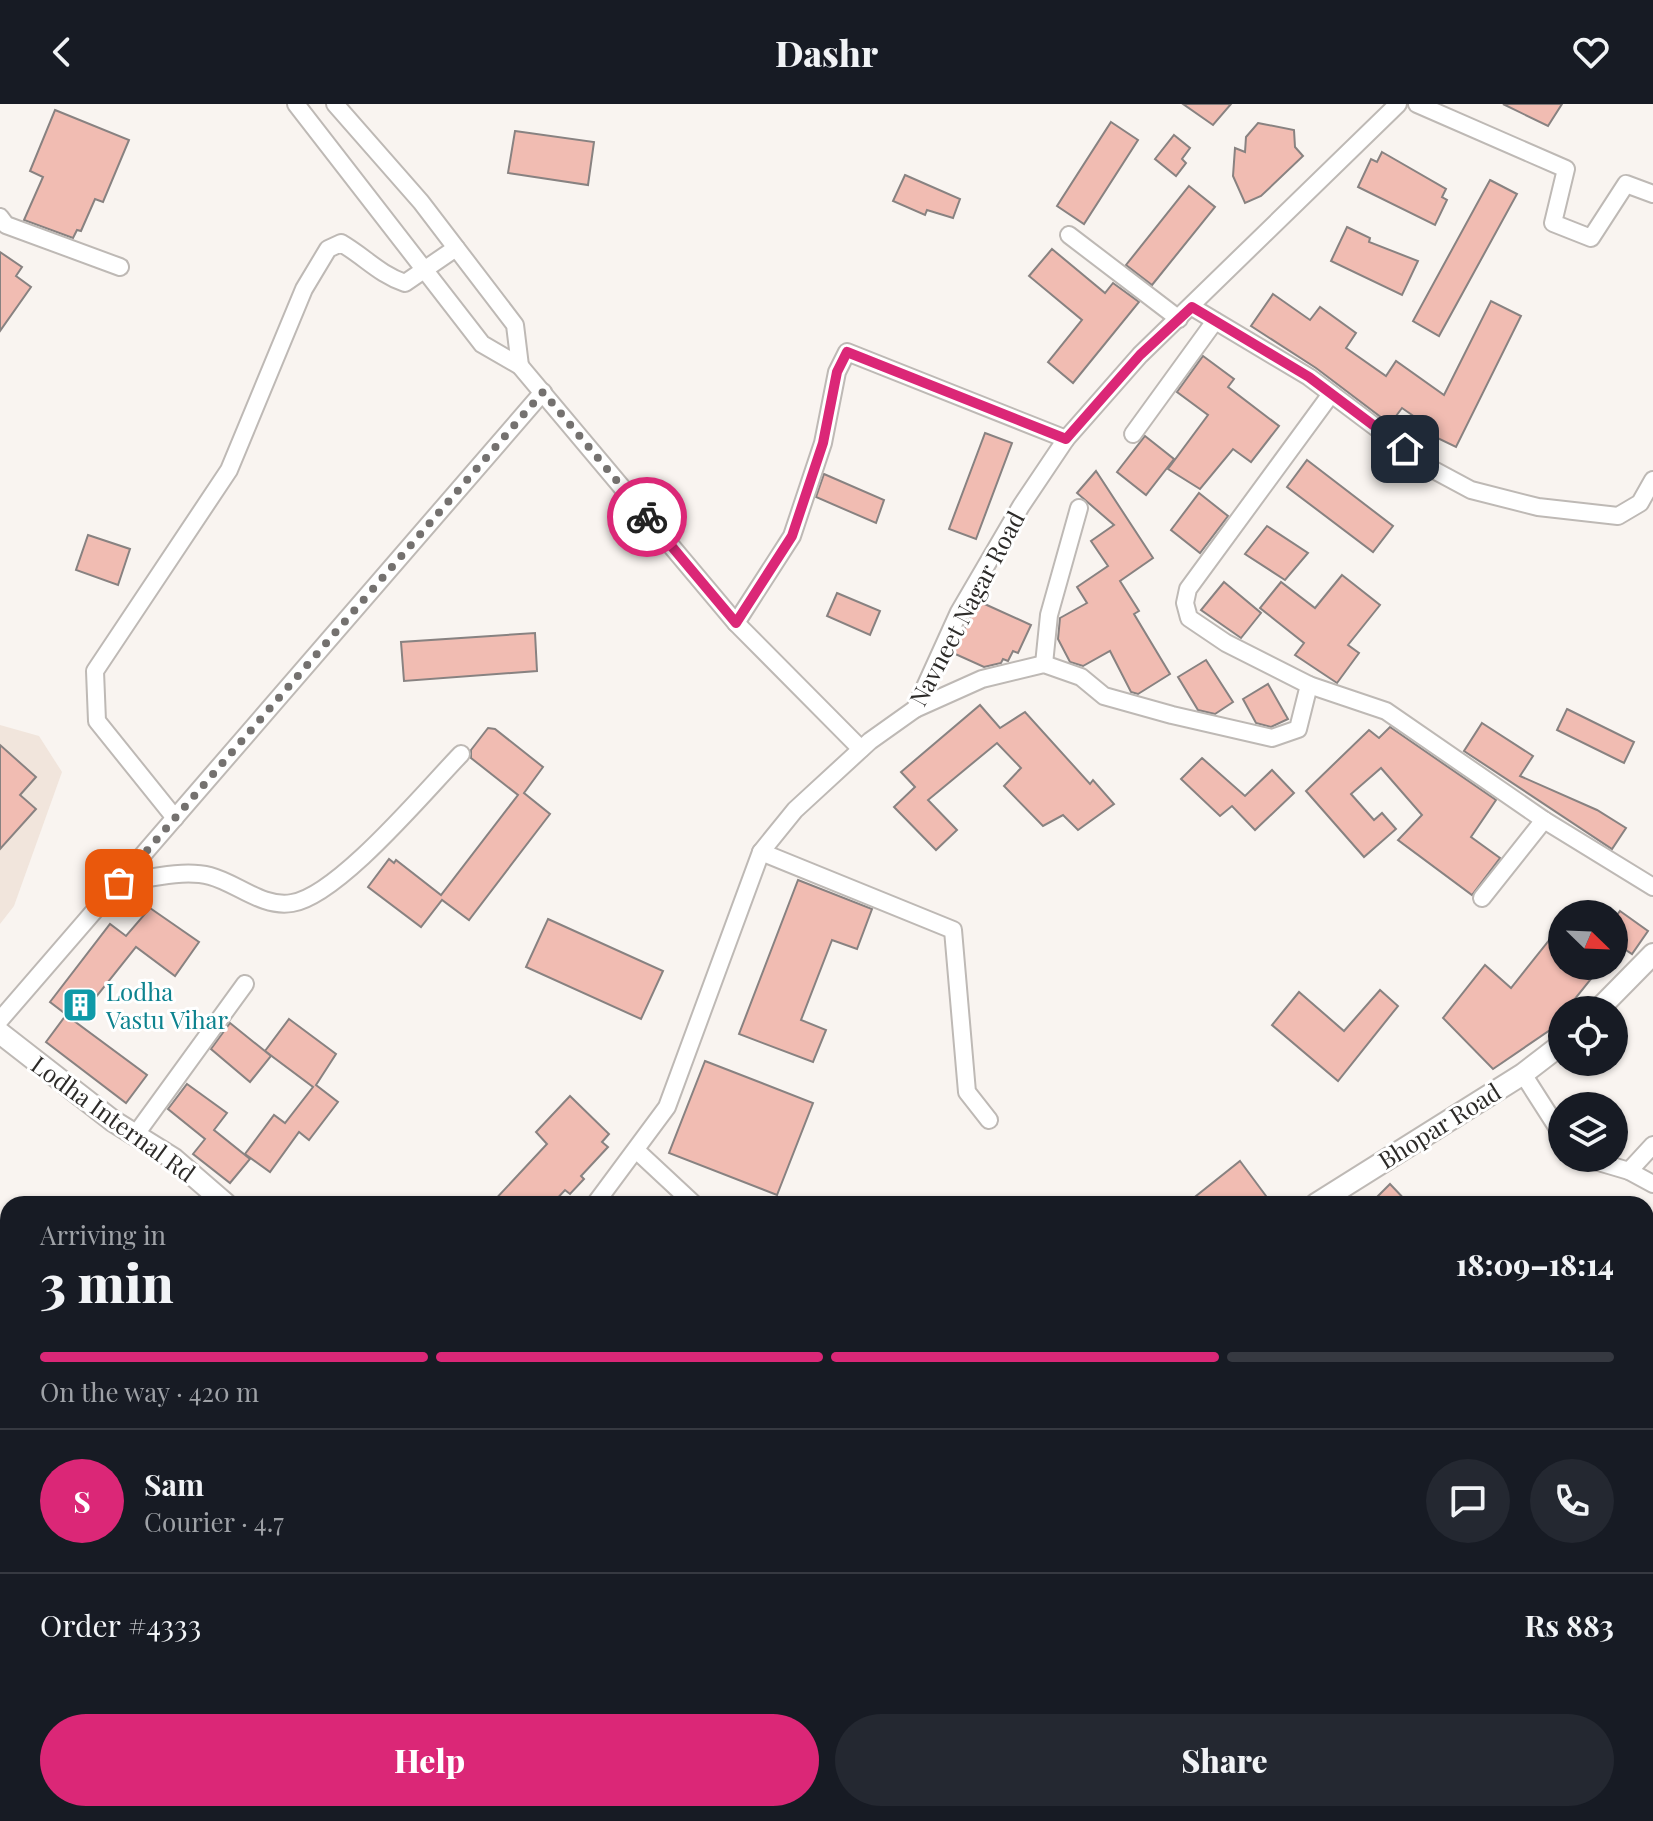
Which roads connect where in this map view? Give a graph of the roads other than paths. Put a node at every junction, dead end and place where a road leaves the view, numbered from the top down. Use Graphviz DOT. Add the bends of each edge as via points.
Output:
graph roads {
  1 [pos="296,104"];
  2 [pos="335,104"];
  3 [pos="1398,104"];
  4 [pos="1417,104"];
  5 [pos="1653,194"];
  6 [pos="0,217"];
  7 [pos="1069,235"];
  8 [pos="456,248"];
  9 [pos="120,267"];
  10 [pos="424,270"];
  11 [pos="1192,307"];
  12 [pos="1179,319"];
  13 [pos="1215,321"];
  14 [pos="520,366"];
  15 [pos="543,392"];
  16 [pos="1331,394"];
  17 [pos="1133,434"];
  18 [pos="1066,439"];
  19 [pos="1653,480"];
  20 [pos="1079,508"];
  21 [pos="736,623"];
  22 [pos="1044,664"];
  23 [pos="1309,685"];
  24 [pos="915,709"];
  25 [pos="861,749"];
  26 [pos="461,754"];
  27 [pos="175,818"];
  28 [pos="1544,820"];
  29 [pos="761,852"];
  30 [pos="119,883"];
  31 [pos="1653,887"];
  32 [pos="1482,898"];
  33 [pos="1653,954"];
  34 [pos="245,984"];
  35 [pos="1612,996"];
  36 [pos="0,1020"];
  37 [pos="0,1033"];
  38 [pos="1548,1055"];
  39 [pos="1523,1074"];
  40 [pos="1548,1113"];
  41 [pos="989,1120"];
  42 [pos="136,1134"];
  43 [pos="1653,1145"];
  44 [pos="636,1150"];
  45 [pos="1629,1171"];
  46 [pos="1653,1184"];
  47 [pos="217,1196"];
  48 [pos="601,1196"];
  49 [pos="685,1196"];
  50 [pos="1329,1196"];
  1 -- 10 [label="street"];
  2 -- 8 [label="street"];
  3 -- 11 [label="street, Navneet Nagar Road"];
  4 -- 5 [label="street" via="1566,169 1553,223 1591,238 1626,184"];
  6 -- 9 [label="street" via="6,225"];
  7 -- 12 [label="street"];
  8 -- 10 [label="street"];
  8 -- 14 [label="street" via="515,325"];
  10 -- 14 [label="street" via="482,344"];
  10 -- 27 [label="street" via="405,283 382,275 341,243 328,249 304,289 229,470 95,671 97,721"];
  11 -- 12 [label="street, Navneet Nagar Road"];
  11 -- 13 [label="street"];
  12 -- 18 [label="street, Navneet Nagar Road"];
  13 -- 16 [label="street"];
  13 -- 17 [label="street"];
  14 -- 15 [label="street"];
  15 -- 21 [label="street"];
  15 -- 27 [label="street"];
  16 -- 19 [label="street" via="1430,468 1471,490 1538,507 1618,516 1640,503"];
  16 -- 23 [label="street" via="1188,589 1185,603 1189,618 1226,643"];
  18 -- 21 [label="street" via="847,352 792,536"];
  18 -- 24 [label="street, Navneet Nagar Road" via="959,612"];
  20 -- 22 [label="street" via="1049,615"];
  21 -- 25 [label="street"];
  22 -- 23 [label="street" via="1081,677 1104,696 1272,738 1298,729"];
  22 -- 24 [label="street" via="982,679"];
  23 -- 28 [label="street" via="1386,711"];
  24 -- 25 [label="street, Navneet Nagar Road"];
  25 -- 29 [label="street, Navneet Nagar Road" via="795,810"];
  26 -- 30 [label="street" via="359,860 321,891 291,903 264,900 209,876"];
  27 -- 30 [label="street"];
  28 -- 31 [label="street"];
  28 -- 32 [label="street"];
  29 -- 41 [label="street" via="953,930 967,1092"];
  29 -- 44 [label="street, Navneet Nagar Road" via="667,1107"];
  30 -- 36 [label="street"];
  33 -- 35 [label="street"];
  34 -- 42 [label="street"];
  37 -- 42 [label="street, Lodha Internal Rd"];
  38 -- 39 [label="street, Bhopar Road"];
  39 -- 40 [label="street"];
  39 -- 50 [label="street, Bhopar Road"];
  42 -- 47 [label="street, Lodha Internal Rd"];
  43 -- 45 [label="street"];
  44 -- 48 [label="street, Navneet Nagar Road"];
  44 -- 49 [label="street"];
  45 -- 46 [label="street"];
}
